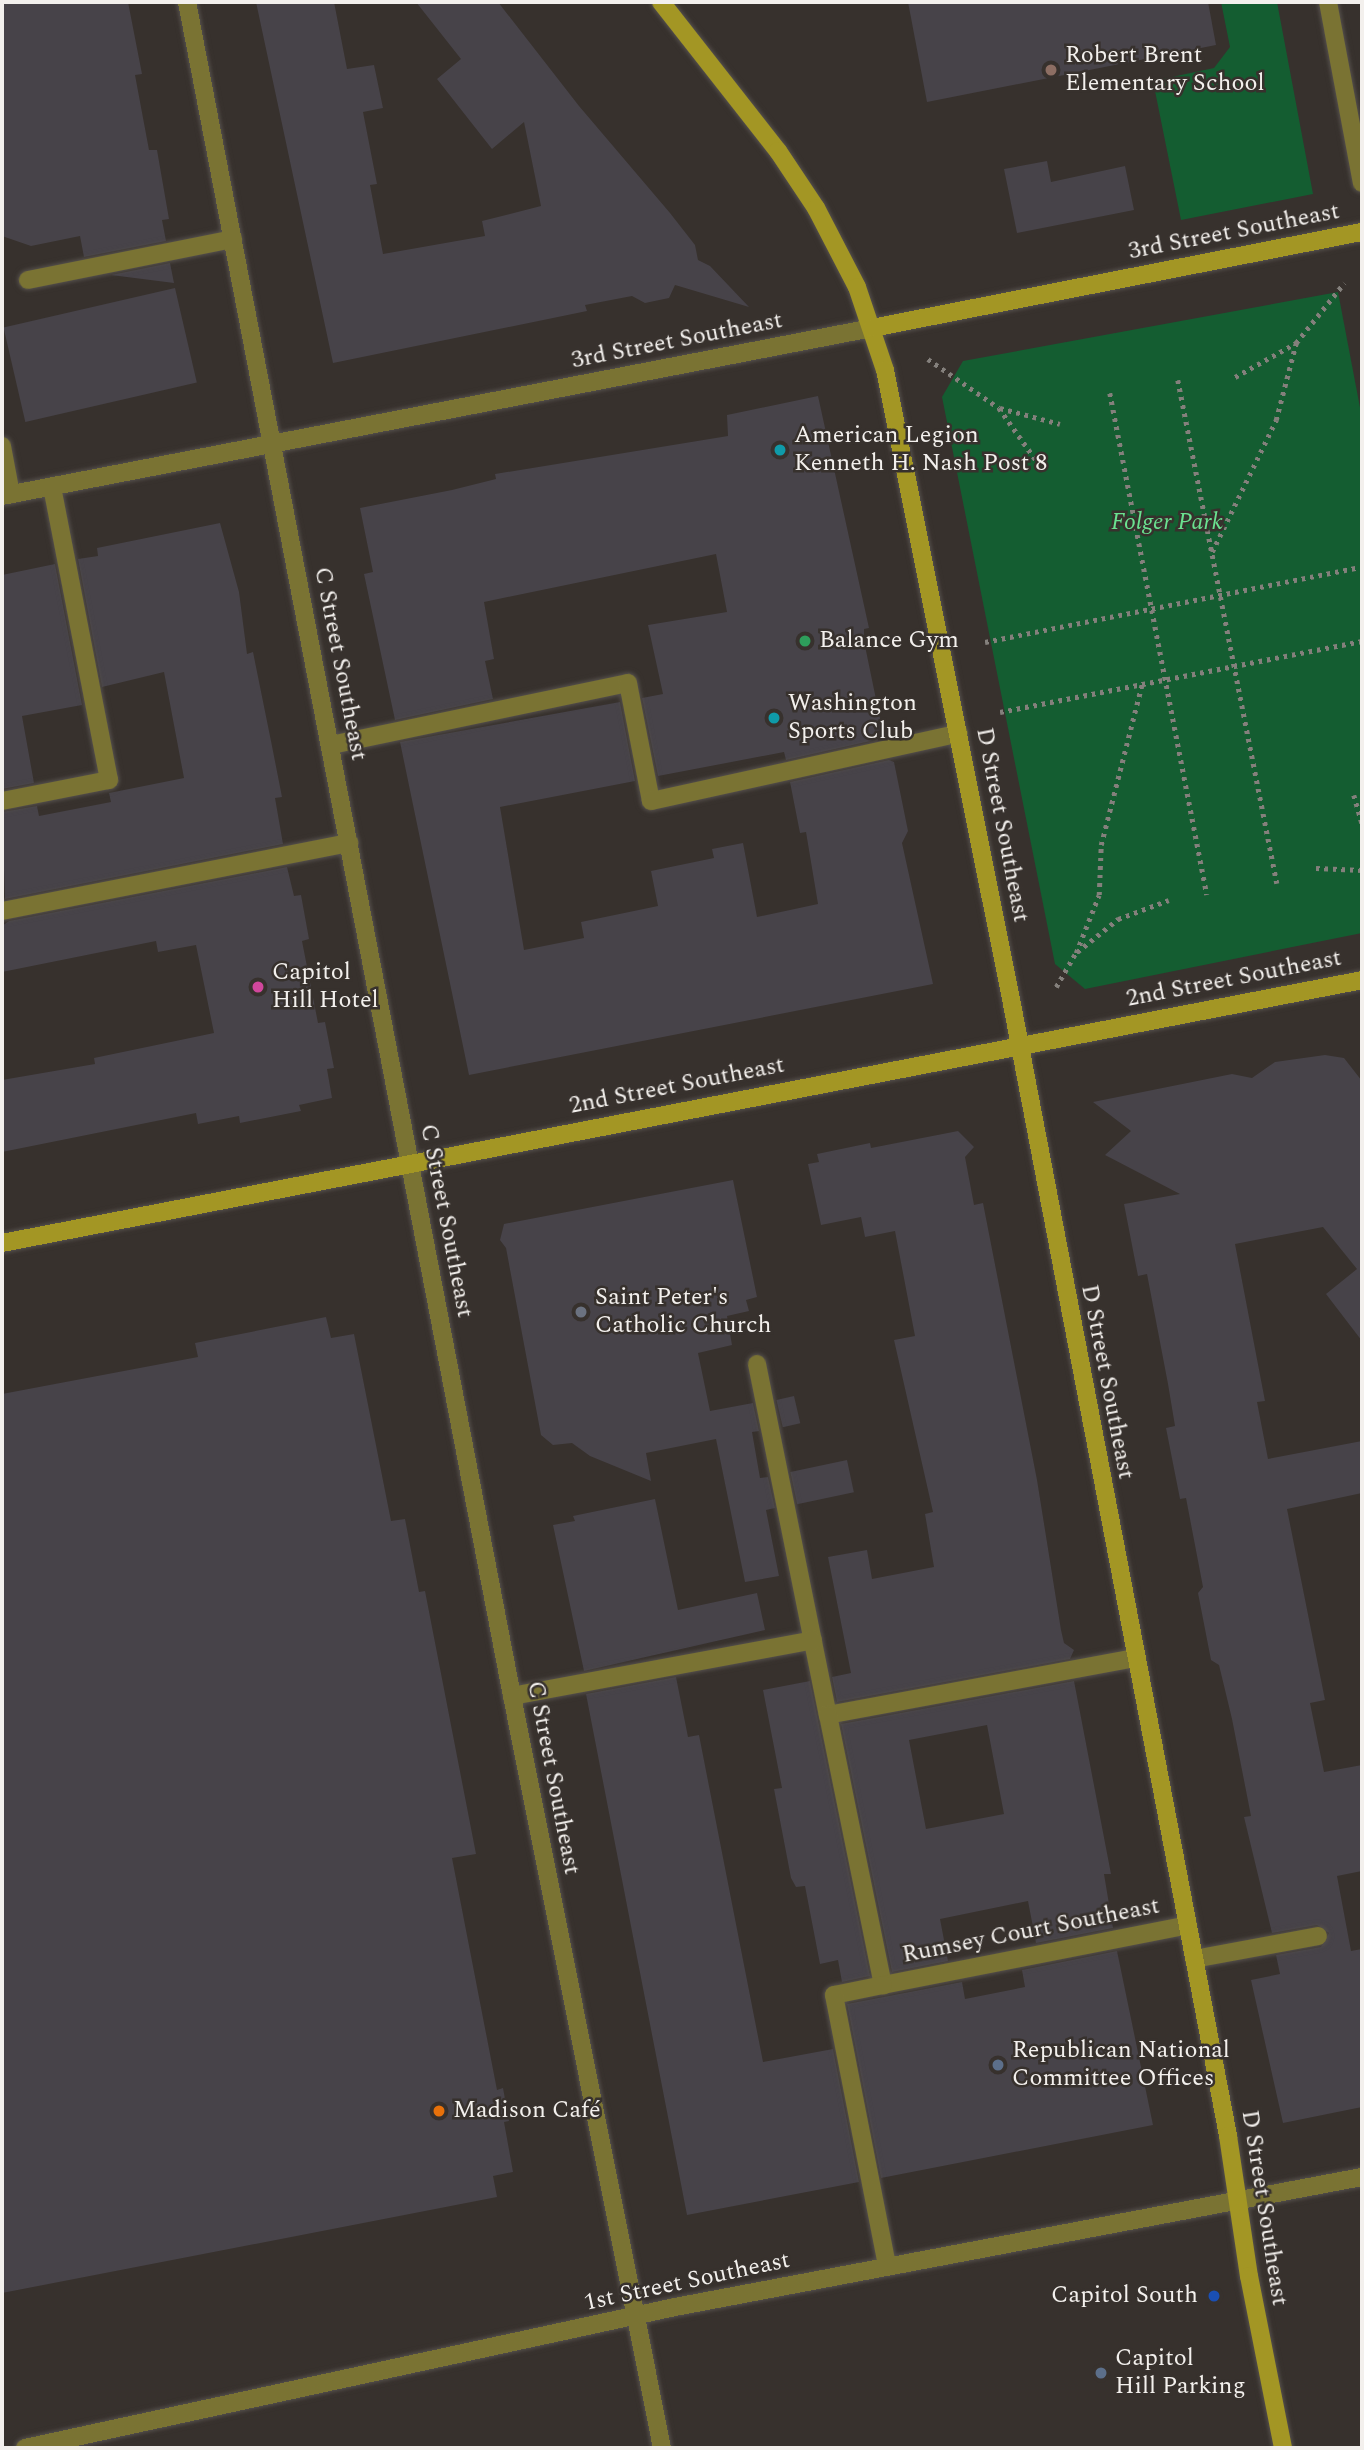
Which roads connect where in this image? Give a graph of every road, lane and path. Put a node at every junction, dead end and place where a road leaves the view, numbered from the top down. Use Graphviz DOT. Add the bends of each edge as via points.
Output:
graph roads {
  1 [pos="187,2"];
  2 [pos="661,2"];
  3 [pos="1328,2"];
  4 [pos="1362,183"];
  5 [pos="1362,232"];
  6 [pos="233,239"];
  7 [pos="29,280"];
  8 [pos="1344,282"];
  9 [pos="872,328"];
  10 [pos="1296,344"];
  11 [pos="928,359"];
  12 [pos="1235,377"];
  13 [pos="1178,380"];
  14 [pos="1110,393"];
  15 [pos="999,408"];
  16 [pos="1059,424"];
  17 [pos="274,443"];
  18 [pos="2,446"];
  19 [pos="1036,460"];
  20 [pos="52,486"];
  21 [pos="6,495"];
  22 [pos="1212,552"];
  23 [pos="1362,567"];
  24 [pos="1220,594"];
  25 [pos="1149,608"];
  26 [pos="1362,641"];
  27 [pos="985,642"];
  28 [pos="1234,666"];
  29 [pos="1163,680"];
  30 [pos="1142,684"];
  31 [pos="1000,712"];
  32 [pos="959,733"];
  33 [pos="331,745"];
  34 [pos="1354,795"];
  35 [pos="2,801"];
  36 [pos="1362,823"];
  37 [pos="349,843"];
  38 [pos="1316,868"];
  39 [pos="1362,870"];
  40 [pos="1277,883"];
  41 [pos="1207,895"];
  42 [pos="1170,900"];
  43 [pos="2,911"];
  44 [pos="1076,953"];
  45 [pos="1362,979"];
  46 [pos="1056,986"];
  47 [pos="1018,1045"];
  48 [pos="411,1164"];
  49 [pos="2,1243"];
  50 [pos="757,1364"];
  51 [pos="813,1640"];
  52 [pos="1135,1658"];
  53 [pos="512,1696"];
  54 [pos="828,1715"];
  55 [pos="1188,1926"];
  56 [pos="1318,1936"];
  57 [pos="1194,1959"];
  58 [pos="883,1985"];
  59 [pos="1362,2177"];
  60 [pos="1237,2200"];
  61 [pos="887,2266"];
  62 [pos="636,2316"];
  63 [pos="25,2448"];
  64 [pos="662,2448"];
  65 [pos="1283,2448"];
  1 -- 6 [label="street, C Street Southeast"];
  2 -- 9 [label="street, D Street Southeast" via="810,197 846,262"];
  3 -- 4 [label="street"];
  5 -- 9 [label="street, 3rd Street Southeast"];
  6 -- 7 [label="street"];
  6 -- 17 [label="street, C Street Southeast"];
  8 -- 10 [label="path"];
  9 -- 17 [label="street, 3rd Street Southeast"];
  9 -- 32 [label="street, D Street Southeast" via="890,392"];
  10 -- 12 [label="path"];
  10 -- 22 [label="path" via="1276,420"];
  11 -- 15 [label="path"];
  13 -- 22 [label="path"];
  14 -- 25 [label="path"];
  15 -- 16 [label="path"];
  15 -- 19 [label="path"];
  17 -- 20 [label="street, 3rd Street Southeast"];
  17 -- 33 [label="street, C Street Southeast"];
  18 -- 21 [label="street"];
  20 -- 21 [label="street, 3rd Street Southeast"];
  20 -- 35 [label="street" via="109,780"];
  22 -- 24 [label="path"];
  23 -- 24 [label="path"];
  24 -- 25 [label="path"];
  24 -- 28 [label="path"];
  25 -- 27 [label="path"];
  25 -- 29 [label="path"];
  26 -- 28 [label="path"];
  28 -- 29 [label="path"];
  28 -- 40 [label="path"];
  29 -- 30 [label="path"];
  29 -- 41 [label="path"];
  30 -- 31 [label="path"];
  30 -- 44 [label="path" via="1101,845 1099,895"];
  32 -- 33 [label="street" via="651,801 628,683"];
  32 -- 47 [label="street, D Street Southeast"];
  33 -- 37 [label="street, C Street Southeast"];
  34 -- 36 [label="path"];
  37 -- 43 [label="street"];
  37 -- 48 [label="street, C Street Southeast"];
  38 -- 39 [label="path"];
  42 -- 44 [label="path" via="1118,919"];
  44 -- 46 [label="path"];
  45 -- 47 [label="street, 2nd Street Southeast"];
  47 -- 48 [label="street, 2nd Street Southeast"];
  47 -- 52 [label="street, D Street Southeast"];
  48 -- 49 [label="street, 2nd Street Southeast"];
  48 -- 53 [label="street, C Street Southeast"];
  50 -- 51 [label="street, Rumsey Court Southeast"];
  51 -- 53 [label="street"];
  51 -- 54 [label="street, Rumsey Court Southeast"];
  52 -- 54 [label="street"];
  52 -- 55 [label="street, D Street Southeast"];
  53 -- 62 [label="street, C Street Southeast"];
  54 -- 58 [label="street, Rumsey Court Southeast"];
  55 -- 57 [label="street, D Street Southeast"];
  55 -- 58 [label="street, Rumsey Court Southeast"];
  56 -- 57 [label="street"];
  57 -- 60 [label="street, D Street Southeast"];
  58 -- 61 [label="street" via="834,1995"];
  59 -- 60 [label="street, 1st Street Southeast"];
  60 -- 61 [label="street, 1st Street Southeast"];
  60 -- 65 [label="street, D Street Southeast"];
  61 -- 62 [label="street, 1st Street Southeast"];
  62 -- 63 [label="street, 1st Street Southeast"];
  62 -- 64 [label="street, C Street Southeast"];
}
